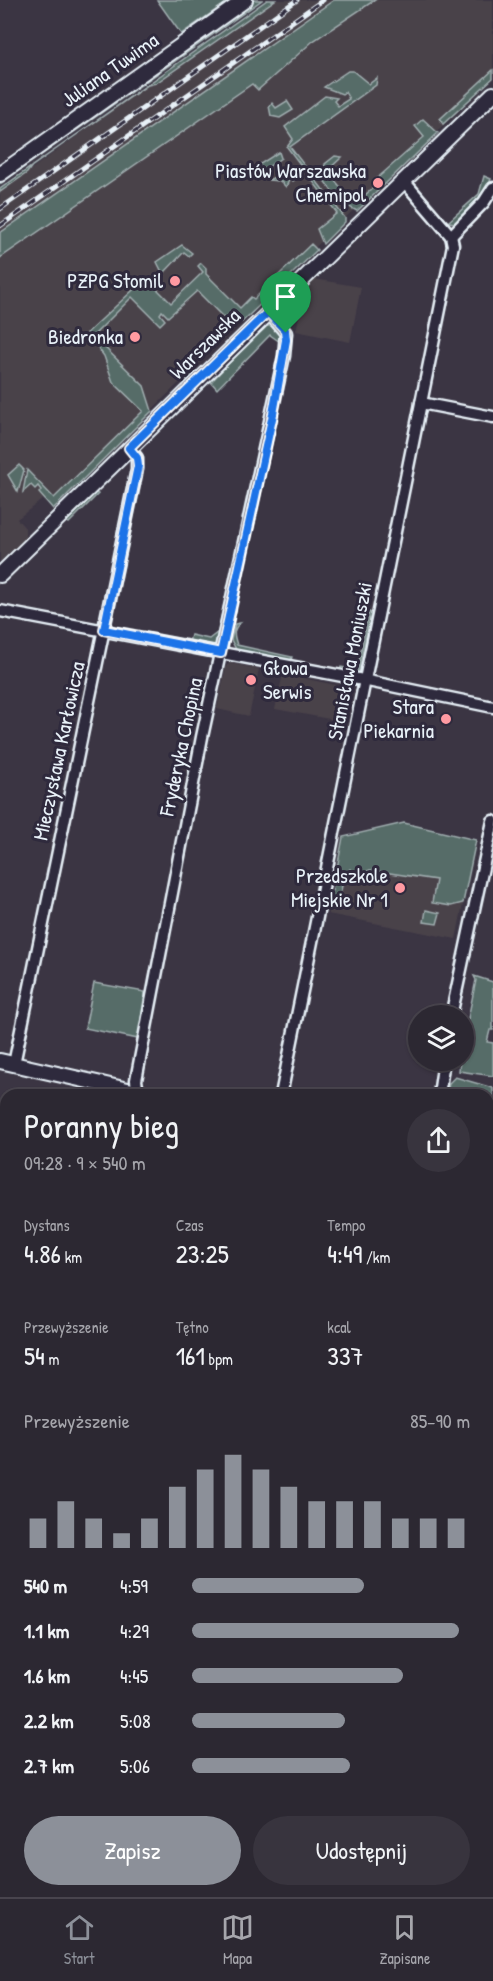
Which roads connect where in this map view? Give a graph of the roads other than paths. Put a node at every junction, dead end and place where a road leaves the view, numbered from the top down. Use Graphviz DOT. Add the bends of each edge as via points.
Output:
graph roads {
  1 [pos="245,0"];
  2 [pos="493,94"];
  3 [pos="0,174"];
  4 [pos="403,180"];
  5 [pos="493,188"];
  6 [pos="451,236"];
  7 [pos="268,312"];
  8 [pos="421,403"];
  9 [pos="493,417"];
  10 [pos="129,448"];
  11 [pos="0,575"];
  12 [pos="0,611"];
  13 [pos="104,630"];
  14 [pos="221,653"];
  15 [pos="366,680"];
  16 [pos="493,707"];
  17 [pos="493,821"];
  18 [pos="453,1005"];
  19 [pos="7,1063"];
  20 [pos="442,1071"];
  21 [pos="120,1089"];
  22 [pos="140,1089"];
  23 [pos="282,1089"];
  24 [pos="440,1089"];
  1 -- 3 [label="street, Juliana Tuwima"];
  2 -- 4 [label="street, Warszawska"];
  4 -- 6 [label="street"];
  4 -- 7 [label="street, Warszawska"];
  5 -- 6 [label="street"];
  6 -- 8 [label="street, Stanisława Moniuszki" via="453,245"];
  7 -- 10 [label="street, Warszawska"];
  7 -- 14 [label="street, Fryderyka Chopina" via="285,330 285,348"];
  8 -- 9 [label="street"];
  8 -- 15 [label="street, Stanisława Moniuszki"];
  10 -- 11 [label="street, Warszawska"];
  10 -- 13 [label="street, Mieczysława Karłowicza" via="138,466"];
  12 -- 13 [label="street"];
  13 -- 14 [label="street"];
  13 -- 19 [label="street, Mieczysława Karłowicza"];
  14 -- 15 [label="street"];
  14 -- 22 [label="street, Fryderyka Chopina" via="136,1080"];
  15 -- 16 [label="street"];
  15 -- 23 [label="street, Stanisława Moniuszki"];
  17 -- 18 [label="street"];
  19 -- 21 [label="street"];
  20 -- 24 [label="street"];
}
